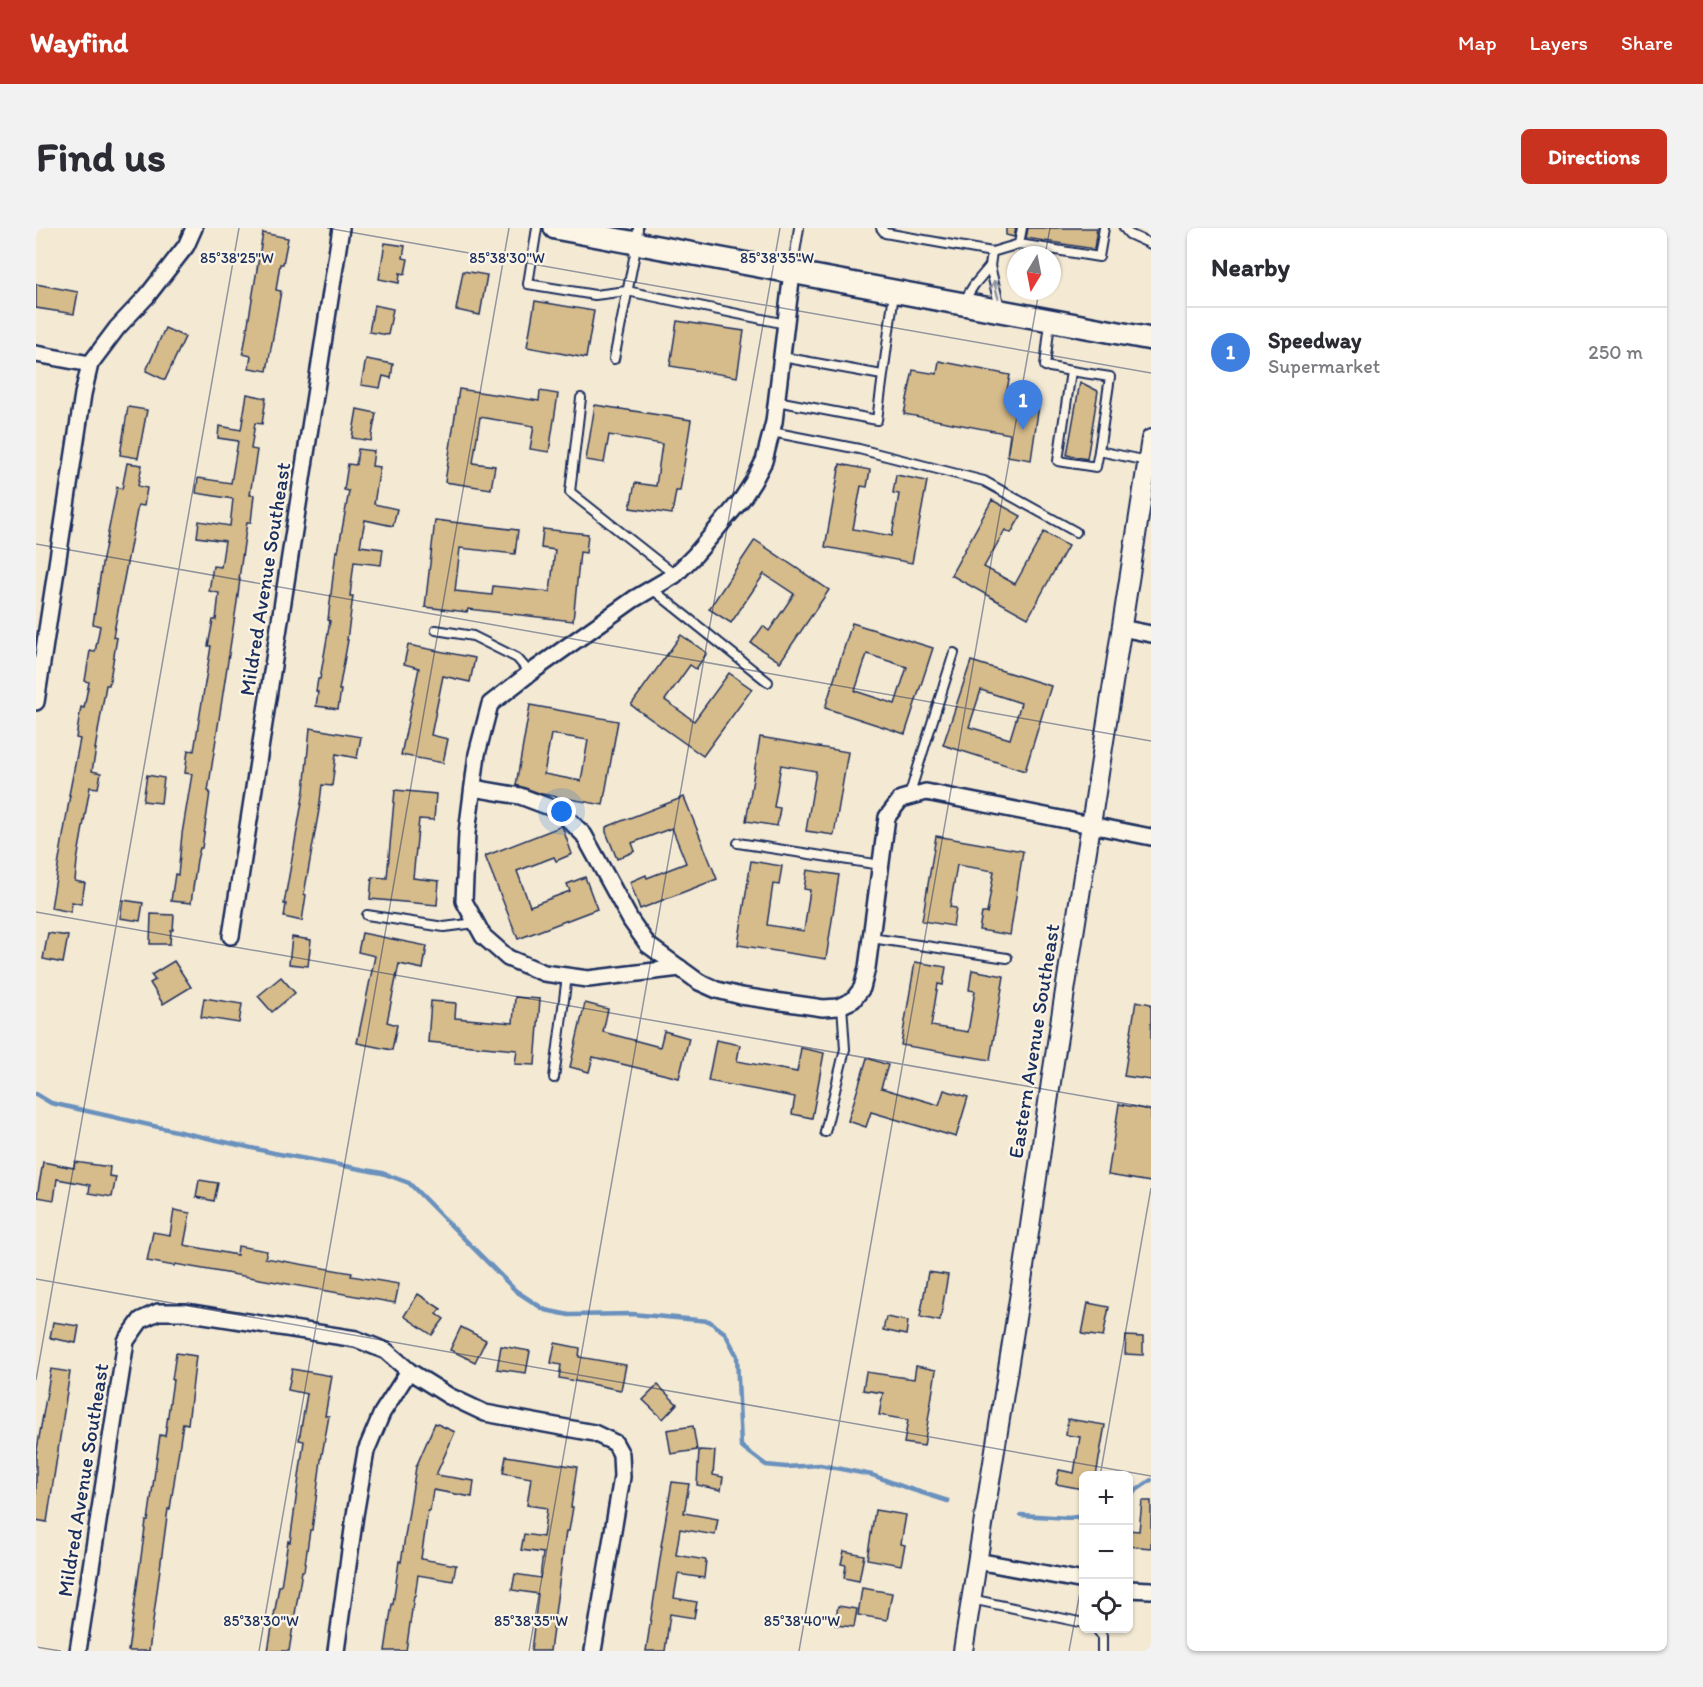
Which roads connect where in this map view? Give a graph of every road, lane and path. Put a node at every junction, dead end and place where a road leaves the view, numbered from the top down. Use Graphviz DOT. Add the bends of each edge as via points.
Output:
graph roads {
  1 [pos="194,228"];
  2 [pos="341,228"];
  3 [pos="537,228"];
  4 [pos="555,228"];
  5 [pos="799,228"];
  6 [pos="881,228"];
  7 [pos="1022,228"];
  8 [pos="1104,228"];
  9 [pos="1124,228"];
  10 [pos="638,236"];
  11 [pos="1151,243"];
  12 [pos="1019,244"];
  13 [pos="992,252"];
  14 [pos="990,266"];
  15 [pos="792,272"];
  16 [pos="627,291"];
  17 [pos="894,291"];
  18 [pos="962,304"];
  19 [pos="1001,312"];
  20 [pos="1050,321"];
  21 [pos="786,324"];
  22 [pos="1151,339"];
  23 [pos="36,354"];
  24 [pos="782,357"];
  25 [pos="614,359"];
  26 [pos="90,364"];
  27 [pos="1071,371"];
  28 [pos="882,375"];
  29 [pos="581,398"];
  30 [pos="777,401"];
  31 [pos="772,432"];
  32 [pos="1151,439"];
  33 [pos="1099,451"];
  34 [pos="1148,461"];
  35 [pos="1145,509"];
  36 [pos="1076,532"];
  37 [pos="675,575"];
  38 [pos="652,588"];
  39 [pos="43,605"];
  40 [pos="1120,628"];
  41 [pos="436,630"];
  42 [pos="1151,634"];
  43 [pos="954,653"];
  44 [pos="530,673"];
  45 [pos="768,682"];
  46 [pos="36,702"];
  47 [pos="472,788"];
  48 [pos="909,796"];
  49 [pos="1090,825"];
  50 [pos="1151,837"];
  51 [pos="738,843"];
  52 [pos="881,865"];
  53 [pos="367,915"];
  54 [pos="476,923"];
  55 [pos="231,936"];
  56 [pos="872,938"];
  57 [pos="1007,958"];
  58 [pos="680,968"];
  59 [pos="567,976"];
  60 [pos="842,1005"];
  61 [pos="554,1078"];
  62 [pos="825,1132"];
  63 [pos="409,1371"];
  64 [pos="977,1561"];
  65 [pos="1079,1580"];
  66 [pos="1133,1589"];
  67 [pos="1151,1590"];
  68 [pos="971,1599"];
  69 [pos="1079,1622"];
  70 [pos="1099,1633"];
  71 [pos="78,1651"];
  72 [pos="336,1651"];
  73 [pos="593,1651"];
  74 [pos="963,1651"];
  75 [pos="1102,1651"];
  1 -- 26 [label="street" via="186,246"];
  2 -- 55 [label="street, Mildred Avenue Southeast"];
  3 -- 16 [label="lane" via="528,284 595,295"];
  4 -- 10 [label="main road"];
  5 -- 15 [label="lane"];
  6 -- 13 [label="lane" via="885,233"];
  7 -- 12 [label="lane"];
  8 -- 12 [label="lane" via="1099,257 1047,245"];
  9 -- 11 [label="lane"];
  10 -- 15 [label="main road"];
  10 -- 16 [label="lane"];
  12 -- 13 [label="lane"];
  13 -- 14 [label="lane"];
  14 -- 18 [label="lane"];
  19 -- 14 [label="lane, one-way"];
  15 -- 17 [label="main road"];
  15 -- 21 [label="street"];
  16 -- 21 [label="lane"];
  16 -- 25 [label="lane"];
  17 -- 18 [label="main road"];
  17 -- 28 [label="lane"];
  18 -- 19 [label="main road"];
  19 -- 20 [label="main road"];
  20 -- 22 [label="main road"];
  20 -- 27 [label="lane" via="1045,366"];
  21 -- 24 [label="street"];
  23 -- 26 [label="street"];
  24 -- 28 [label="lane"];
  24 -- 30 [label="street"];
  26 -- 39 [label="street"];
  27 -- 33 [label="lane" via="1110,377"];
  27 -- 33 [label="lane" via="1058,461 1096,467"];
  28 -- 30 [label="lane" via="877,420"];
  29 -- 37 [label="lane" via="570,492"];
  30 -- 31 [label="street"];
  31 -- 36 [label="lane" via="859,449 984,481"];
  31 -- 37 [label="street" via="764,461 742,499"];
  32 -- 34 [label="street, Eastern Avenue Southeast"];
  33 -- 34 [label="lane"];
  34 -- 35 [label="street, Eastern Avenue Southeast"];
  35 -- 40 [label="street, Eastern Avenue Southeast"];
  37 -- 38 [label="street"];
  38 -- 44 [label="street"];
  38 -- 45 [label="lane"];
  39 -- 46 [label="street"];
  40 -- 42 [label="street"];
  40 -- 49 [label="street, Eastern Avenue Southeast"];
  41 -- 44 [label="lane" via="473,636 517,658"];
  43 -- 48 [label="lane"];
  44 -- 47 [label="street" via="490,704"];
  47 -- 54 [label="street" via="464,901"];
  47 -- 58 [label="street" via="519,796 560,811 584,835 648,945"];
  48 -- 49 [label="street" via="926,792"];
  48 -- 52 [label="street" via="901,799 887,817"];
  49 -- 50 [label="street"];
  49 -- 64 [label="street, Eastern Avenue Southeast"];
  51 -- 52 [label="lane"];
  52 -- 56 [label="street"];
  53 -- 54 [label="lane" via="444,927"];
  54 -- 59 [label="street" via="483,936 508,958 544,973"];
  56 -- 57 [label="lane"];
  56 -- 60 [label="street" via="862,988 853,1000"];
  58 -- 59 [label="street" via="588,979"];
  58 -- 60 [label="street" via="699,982 741,996 823,1008"];
  59 -- 61 [label="lane"];
  60 -- 62 [label="lane" via="845,1049"];
  63 -- 71 [label="street, Mildred Avenue Southeast" via="386,1351 356,1339 185,1312 158,1312 141,1320 126,1341"];
  63 -- 72 [label="street" via="382,1413 366,1451"];
  63 -- 73 [label="street" via="485,1413 594,1433 615,1443 621,1454 621,1477"];
  64 -- 65 [label="street"];
  64 -- 68 [label="street, Eastern Avenue Southeast"];
  66 -- 67 [label="street"];
  68 -- 69 [label="lane"];
  68 -- 74 [label="street, Eastern Avenue Southeast"];
  70 -- 75 [label="lane"];
}
